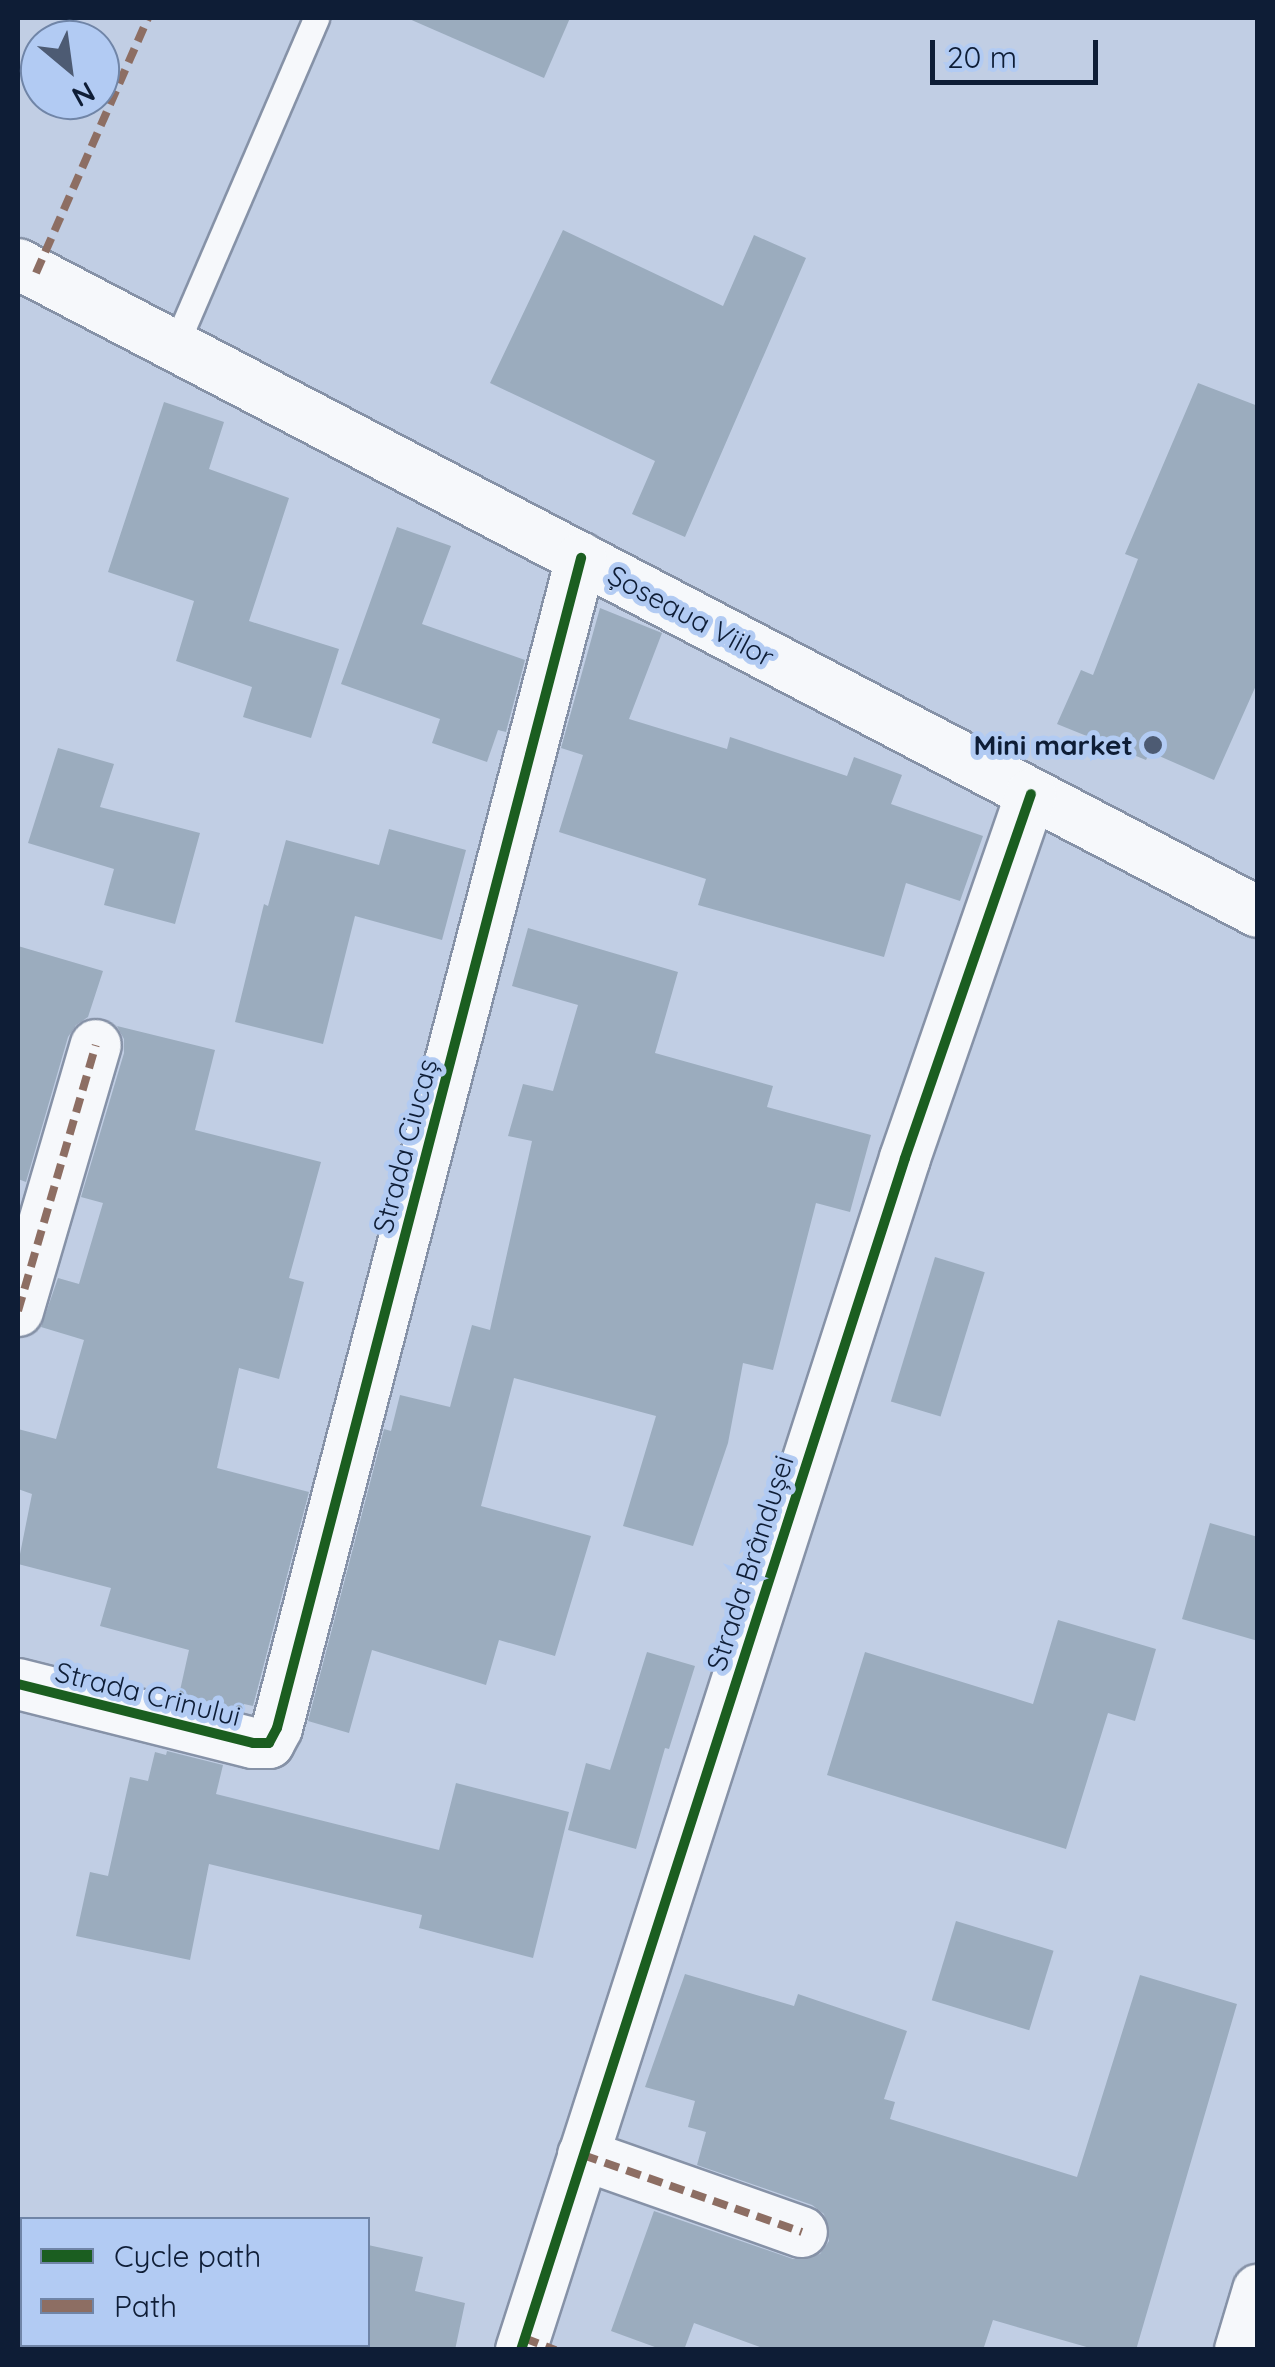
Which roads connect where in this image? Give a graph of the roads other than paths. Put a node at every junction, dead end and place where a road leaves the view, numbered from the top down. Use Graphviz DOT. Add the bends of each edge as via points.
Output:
graph roads {
  1 [pos="316,18"];
  2 [pos="18,264"];
  3 [pos="174,346"];
  4 [pos="581,558"];
  5 [pos="1031,794"];
  6 [pos="1258,912"];
  7 [pos="96,1045"];
  8 [pos="18,1310"];
  9 [pos="18,1684"];
  10 [pos="268,1742"];
  11 [pos="582,2155"];
  12 [pos="802,2232"];
  13 [pos="1258,2290"];
  14 [pos="534,2346"];
  15 [pos="1240,2350"];
  1 -- 3 [label="lane"];
  2 -- 3 [label="street, Șoseaua Viilor"];
  3 -- 4 [label="street, Șoseaua Viilor"];
  4 -- 5 [label="street, Șoseaua Viilor"];
  4 -- 10 [label="street, Strada Ciucaș" via="277,1728"];
  5 -- 6 [label="street, Șoseaua Viilor"];
  5 -- 11 [label="street, Strada Brândușei" via="905,1158"];
  7 -- 8 [label="street"];
  9 -- 10 [label="street, Strada Crinului"];
  11 -- 12 [label="street"];
  11 -- 14 [label="street, Strada Brândușei"];
  13 -- 15 [label="street"];
}
